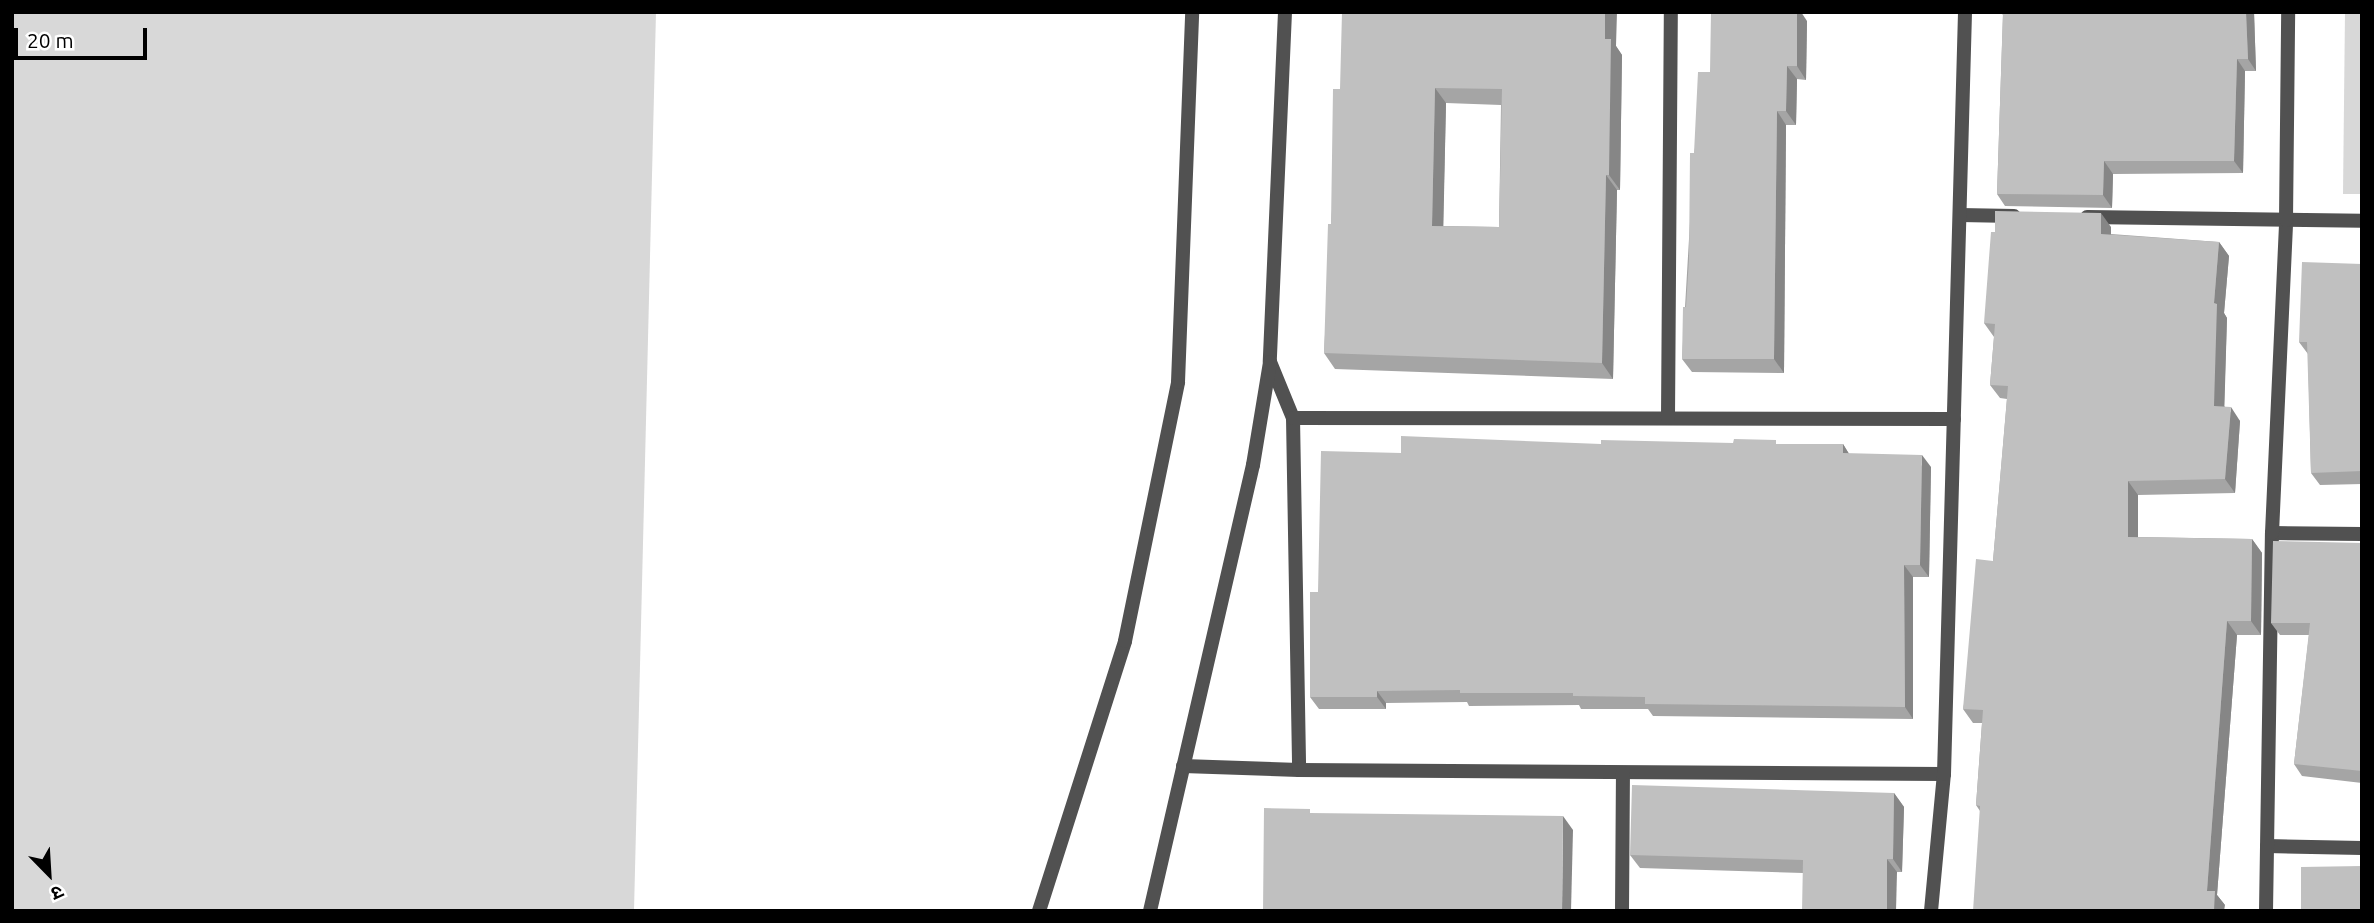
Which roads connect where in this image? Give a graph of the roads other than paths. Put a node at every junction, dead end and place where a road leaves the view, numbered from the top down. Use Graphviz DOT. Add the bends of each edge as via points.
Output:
graph roads {
  1 [pos="1192,12"];
  2 [pos="1285,12"];
  3 [pos="1671,12"];
  4 [pos="1965,12"];
  5 [pos="2288,12"];
  6 [pos="1959,215"];
  7 [pos="2026,216"];
  8 [pos="2067,217"];
  9 [pos="2286,220"];
  10 [pos="2362,221"];
  11 [pos="1270,362"];
  12 [pos="1293,418"];
  13 [pos="1668,418"];
  14 [pos="1955,419"];
  15 [pos="2272,533"];
  16 [pos="2362,534"];
  17 [pos="1183,766"];
  18 [pos="1299,770"];
  19 [pos="1623,774"];
  20 [pos="1944,775"];
  21 [pos="2267,846"];
  22 [pos="2362,848"];
  23 [pos="1039,911"];
  24 [pos="1150,911"];
  25 [pos="1622,911"];
  26 [pos="1931,911"];
  27 [pos="2266,911"];
  1 -- 23 [label="street" via="1178,382 1125,641"];
  2 -- 11 [label="street"];
  3 -- 13 [label="street"];
  4 -- 6 [label="street"];
  5 -- 9 [label="street"];
  6 -- 7 [label="street"];
  6 -- 14 [label="street"];
  8 -- 9 [label="street"];
  9 -- 10 [label="street"];
  9 -- 15 [label="street"];
  11 -- 12 [label="street"];
  11 -- 17 [label="street" via="1253,466"];
  12 -- 13 [label="street"];
  12 -- 18 [label="street"];
  13 -- 14 [label="street"];
  14 -- 20 [label="street"];
  15 -- 16 [label="street"];
  15 -- 21 [label="street"];
  17 -- 18 [label="street"];
  17 -- 24 [label="street"];
  18 -- 19 [label="street"];
  19 -- 20 [label="street"];
  19 -- 25 [label="street"];
  20 -- 26 [label="street"];
  21 -- 22 [label="street"];
  21 -- 27 [label="street"];
}
